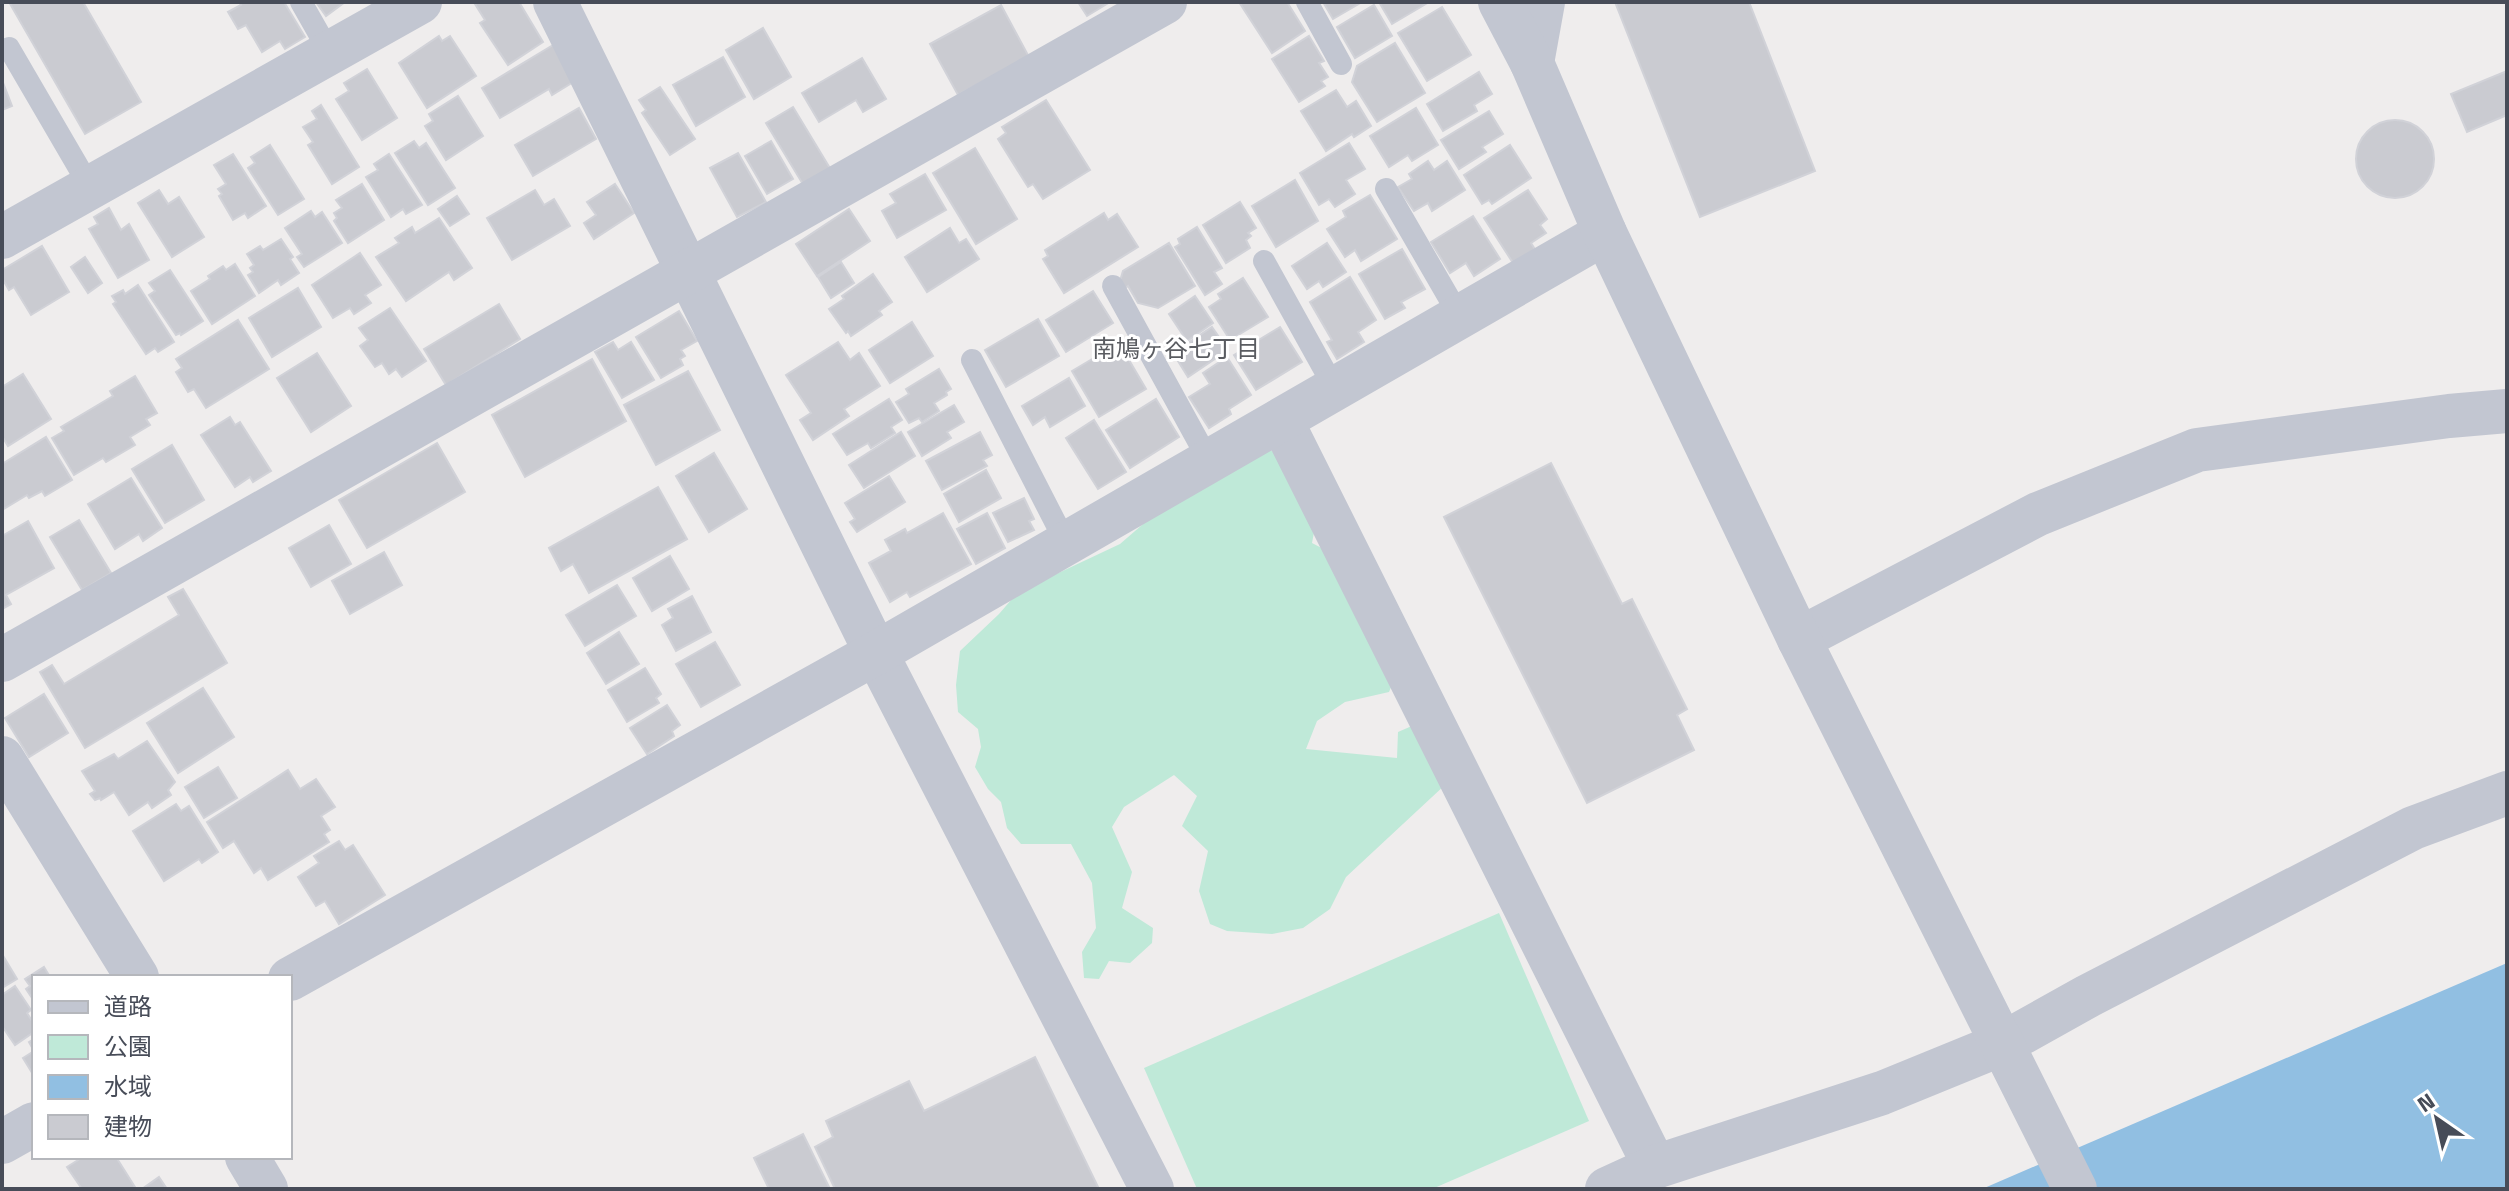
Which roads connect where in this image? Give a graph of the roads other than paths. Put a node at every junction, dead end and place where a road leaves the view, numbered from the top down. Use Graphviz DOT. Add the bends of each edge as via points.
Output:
graph roads {
  1 [pos="301,2"];
  2 [pos="555,2"];
  3 [pos="1165,2"];
  4 [pos="1307,2"];
  5 [pos="1500,2"];
  6 [pos="1543,2"];
  7 [pos="396,8"];
  8 [pos="9,48"];
  9 [pos="330,53"];
  10 [pos="1532,63"];
  11 [pos="1341,64"];
  12 [pos="90,187"];
  13 [pos="1386,189"];
  14 [pos="1605,233"];
  15 [pos="2,237"];
  16 [pos="1264,261"];
  17 [pos="689,271"];
  18 [pos="1113,286"];
  19 [pos="1460,317"];
  20 [pos="972,360"];
  21 [pos="1335,389"];
  22 [pos="2507,411"];
  23 [pos="1281,420"];
  24 [pos="1209,461"];
  25 [pos="1066,543"];
  26 [pos="1799,639"];
  27 [pos="876,653"];
  28 [pos="2,660"];
  29 [pos="2,758"];
  30 [pos="2507,793"];
  31 [pos="136,975"];
  32 [pos="292,978"];
  33 [pos="2008,1055"];
  34 [pos="32,1125"];
  35 [pos="2,1142"];
  36 [pos="248,1159"];
  37 [pos="1655,1167"];
  38 [pos="266,1189"];
  39 [pos="1152,1189"];
  40 [pos="1607,1189"];
  41 [pos="2075,1189"];
  1 -- 9 [label="lane"];
  2 -- 17 [label="street"];
  3 -- 17 [label="street"];
  4 -- 11 [label="lane"];
  5 -- 10 [label="street"];
  6 -- 10 [label="street"];
  7 -- 9 [label="street"];
  8 -- 12 [label="lane"];
  9 -- 12 [label="street"];
  10 -- 14 [label="street"];
  12 -- 15 [label="street"];
  13 -- 19 [label="lane"];
  14 -- 19 [label="street"];
  14 -- 26 [label="street"];
  16 -- 21 [label="lane"];
  17 -- 27 [label="street"];
  17 -- 28 [label="street"];
  18 -- 24 [label="lane"];
  19 -- 21 [label="street"];
  20 -- 25 [label="lane"];
  21 -- 23 [label="street"];
  22 -- 26 [label="street" via="2197,450 2038,514"];
  23 -- 24 [label="street"];
  23 -- 37 [label="street"];
  24 -- 25 [label="street"];
  25 -- 27 [label="street"];
  26 -- 33 [label="street"];
  27 -- 32 [label="street"];
  27 -- 39 [label="street"];
  29 -- 31 [label="street"];
  30 -- 33 [label="street" via="2413,828 2088,996"];
  33 -- 37 [label="street"];
  33 -- 41 [label="street"];
  34 -- 35 [label="street"];
  36 -- 38 [label="street"];
  37 -- 40 [label="street"];
}
